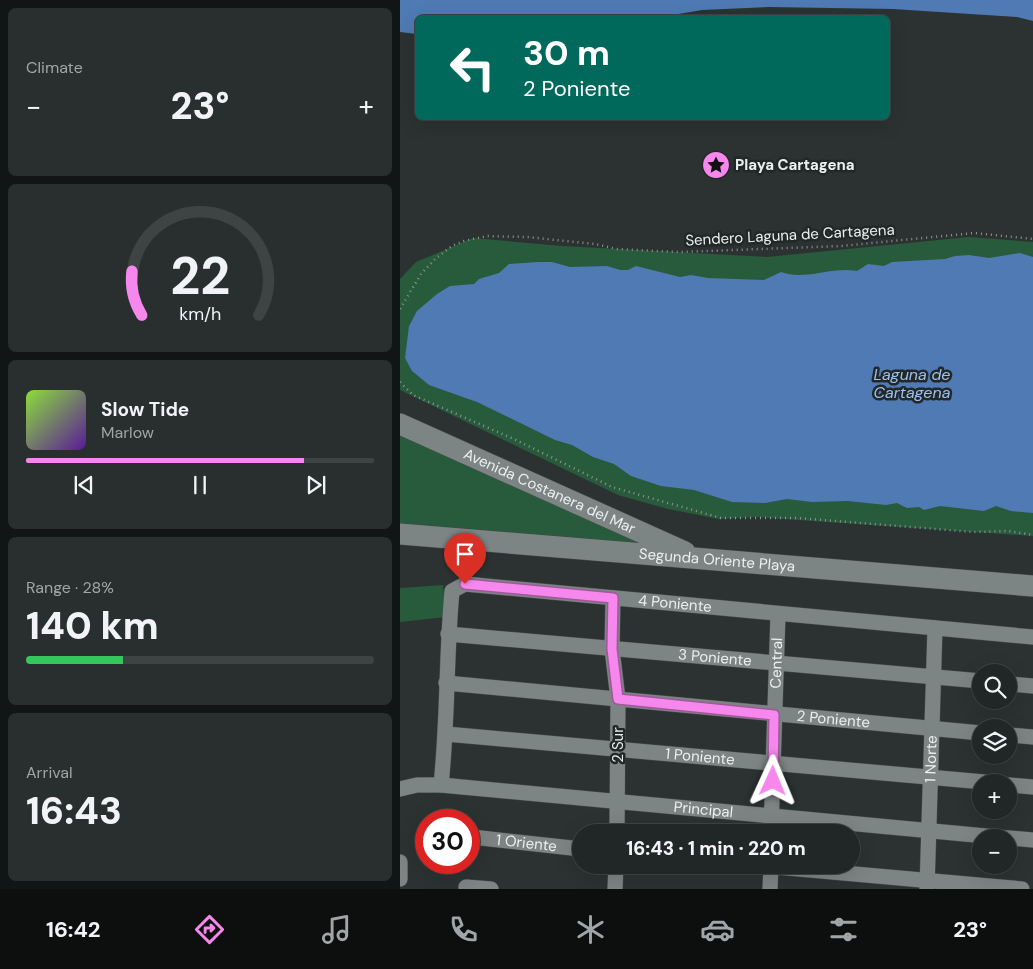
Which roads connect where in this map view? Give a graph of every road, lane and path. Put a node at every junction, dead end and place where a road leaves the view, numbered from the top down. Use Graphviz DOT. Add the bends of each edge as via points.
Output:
graph roads {
  1 [pos="1033,239"];
  2 [pos="400,309"];
  3 [pos="400,382"];
  4 [pos="400,424"];
  5 [pos="400,534"];
  6 [pos="1033,535"];
  7 [pos="699,559"];
  8 [pos="1033,586"];
  9 [pos="613,598"];
  10 [pos="778,614"];
  11 [pos="935,628"];
  12 [pos="448,634"];
  13 [pos="1033,637"];
  14 [pos="612,649"];
  15 [pos="776,663"];
  16 [pos="934,678"];
  17 [pos="972,680"];
  18 [pos="446,683"];
  19 [pos="1017,685"];
  20 [pos="1033,686"];
  21 [pos="618,699"];
  22 [pos="774,715"];
  23 [pos="932,729"];
  24 [pos="972,732"];
  25 [pos="446,734"];
  26 [pos="1017,736"];
  27 [pos="1033,737"];
  28 [pos="618,750"];
  29 [pos="773,763"];
  30 [pos="931,778"];
  31 [pos="972,781"];
  32 [pos="440,785"];
  33 [pos="1017,786"];
  34 [pos="1033,787"];
  35 [pos="400,789"];
  36 [pos="618,802"];
  37 [pos="772,816"];
  38 [pos="617,824"];
  39 [pos="772,824"];
  40 [pos="929,830"];
  41 [pos="972,834"];
  42 [pos="480,838"];
  43 [pos="1017,839"];
  44 [pos="1033,840"];
  45 [pos="572,848"];
  46 [pos="616,874"];
  47 [pos="771,874"];
  48 [pos="837,874"];
  49 [pos="927,885"];
  50 [pos="466,887"];
  51 [pos="490,889"];
  52 [pos="616,889"];
  53 [pos="770,889"];
  54 [pos="1022,889"];
  1 -- 2 [label="path, Sendero Laguna de Cartagena" via="974,233 831,247 680,252 617,249 535,237 487,236 452,246 435,259 421,274"];
  3 -- 6 [label="path" via="413,395 523,443 612,487 721,518 798,518"];
  4 -- 7 [label="street, Avenida Costanera del Mar"];
  5 -- 7 [label="street, Segunda Oriente Playa"];
  7 -- 8 [label="street, Segunda Oriente Playa"];
  9 -- 10 [label="street, 4 Poniente"];
  9 -- 12 [label="street, 4 Poniente" via="465,584 452,591"];
  9 -- 14 [label="street, 2 Sur"];
  10 -- 11 [label="street, 4 Poniente"];
  10 -- 15 [label="street, Central"];
  11 -- 13 [label="street, 4 Poniente"];
  11 -- 16 [label="street, 1 Norte"];
  12 -- 14 [label="street, 3 Poniente"];
  12 -- 18 [label="street, 4 Poniente"];
  14 -- 15 [label="street, 3 Poniente"];
  14 -- 21 [label="street, 2 Sur"];
  15 -- 16 [label="street, 3 Poniente"];
  15 -- 22 [label="street, Central"];
  16 -- 17 [label="street, 3 Poniente"];
  16 -- 23 [label="street, 1 Norte"];
  18 -- 21 [label="street, 2 Poniente"];
  18 -- 25 [label="street, 4 Poniente"];
  19 -- 20 [label="street"];
  21 -- 22 [label="street, 2 Poniente"];
  21 -- 28 [label="street, 2 Sur"];
  22 -- 23 [label="street, 2 Poniente"];
  22 -- 29 [label="street, Central"];
  23 -- 24 [label="street, 2 Poniente"];
  23 -- 30 [label="street, 1 Norte"];
  25 -- 28 [label="street, 1 Poniente"];
  25 -- 32 [label="street, 4 Poniente"];
  26 -- 27 [label="street"];
  28 -- 29 [label="street, 1 Poniente"];
  28 -- 36 [label="street, 2 Sur"];
  29 -- 30 [label="street, 1 Poniente"];
  29 -- 37 [label="street, Central"];
  30 -- 31 [label="street, 1 Poniente"];
  30 -- 40 [label="street, 1 Norte"];
  32 -- 35 [label="street, Principal"];
  32 -- 36 [label="street, Principal"];
  33 -- 34 [label="street"];
  36 -- 37 [label="street, Principal"];
  36 -- 38 [label="street, 2 Sur"];
  37 -- 39 [label="street, Central"];
  37 -- 40 [label="street, Principal"];
  40 -- 41 [label="street, Principal"];
  40 -- 49 [label="street, 1 Norte"];
  42 -- 45 [label="street, 1 Oriente"];
  43 -- 44 [label="street, Principal"];
  46 -- 52 [label="street"];
  47 -- 53 [label="street"];
  48 -- 49 [label="street"];
  49 -- 54 [label="street"];
  50 -- 51 [label="street"];
}
